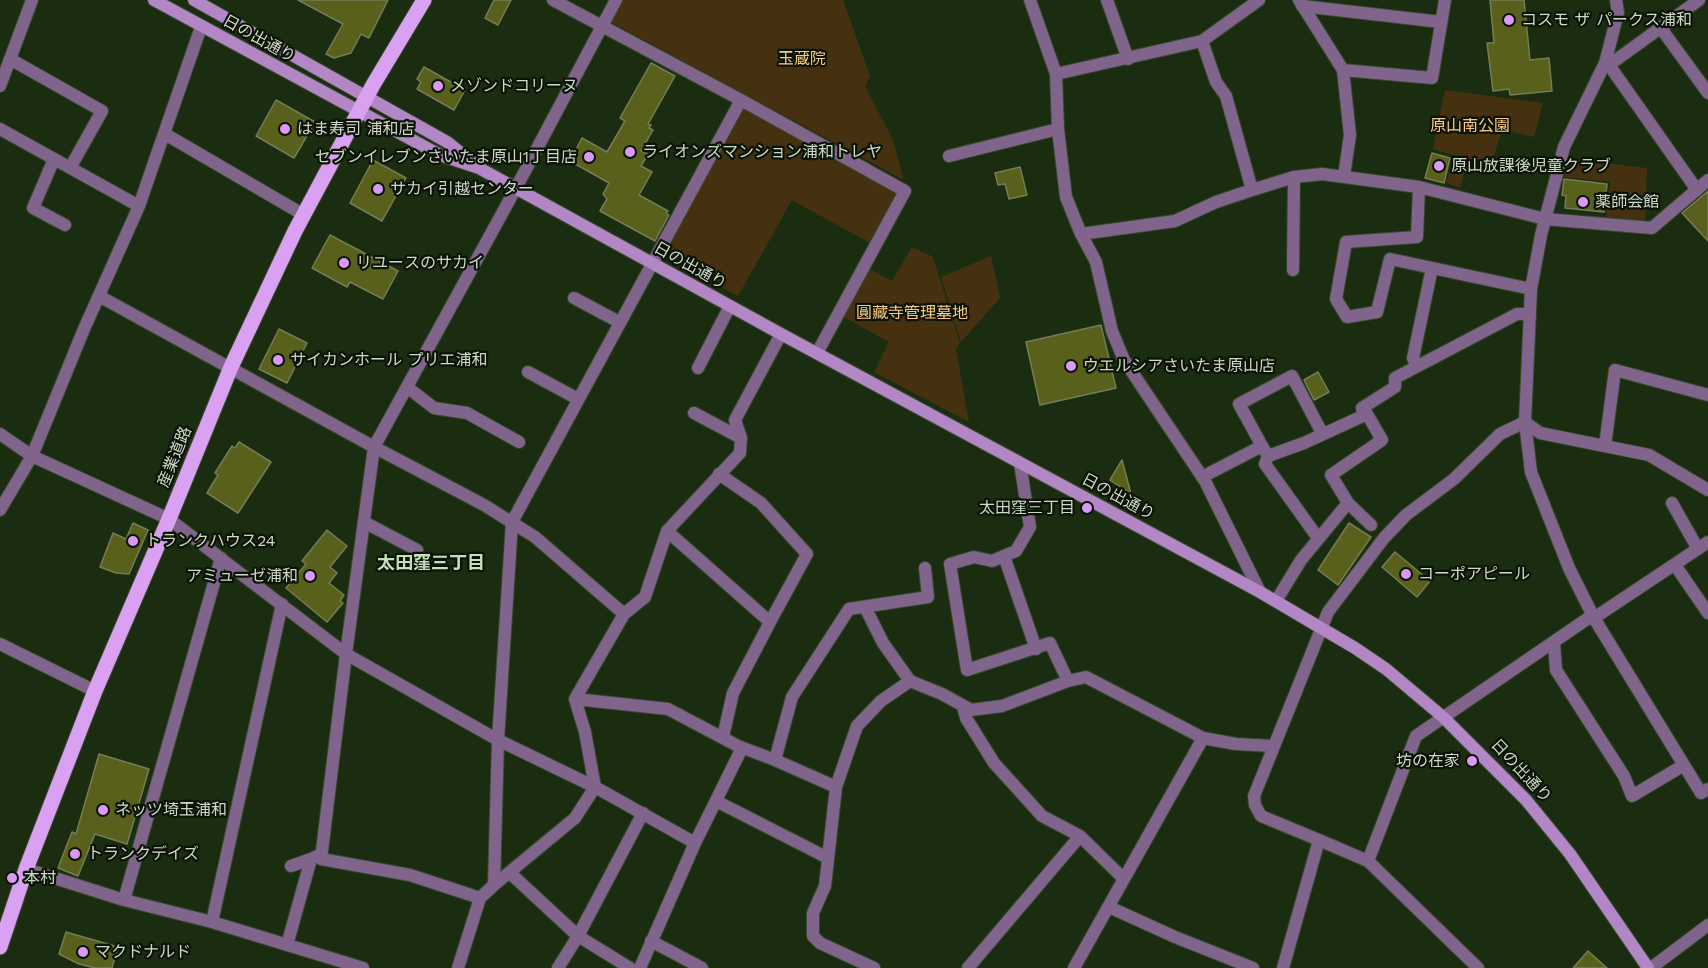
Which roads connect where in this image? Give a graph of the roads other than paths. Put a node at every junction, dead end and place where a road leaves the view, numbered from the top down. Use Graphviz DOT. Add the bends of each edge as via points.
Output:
graph roads {
  1 [pos="32,0"];
  2 [pos="154,0"];
  3 [pos="194,0"];
  4 [pos="423,0"];
  5 [pos="553,0"];
  6 [pos="616,0"];
  7 [pos="1030,0"];
  8 [pos="1107,0"];
  9 [pos="1259,0"];
  10 [pos="1445,0"];
  11 [pos="1616,0"];
  12 [pos="1699,0"];
  13 [pos="1301,3"];
  14 [pos="212,5"];
  15 [pos="1441,22"];
  16 [pos="201,27"];
  17 [pos="601,27"];
  18 [pos="1660,27"];
  19 [pos="1202,41"];
  20 [pos="1128,59"];
  21 [pos="10,60"];
  22 [pos="1607,64"];
  23 [pos="1343,70"];
  24 [pos="1056,74"];
  25 [pos="0,86"];
  26 [pos="1708,93"];
  27 [pos="367,97"];
  28 [pos="741,100"];
  29 [pos="359,112"];
  30 [pos="0,129"];
  31 [pos="1058,129"];
  32 [pos="165,134"];
  33 [pos="948,156"];
  34 [pos="54,159"];
  35 [pos="70,168"];
  36 [pos="479,168"];
  37 [pos="1344,176"];
  38 [pos="1294,177"];
  39 [pos="1708,180"];
  40 [pos="1419,187"];
  41 [pos="516,188"];
  42 [pos="1252,190"];
  43 [pos="1697,190"];
  44 [pos="139,206"];
  45 [pos="304,215"];
  46 [pos="1545,219"];
  47 [pos="65,225"];
  48 [pos="1081,234"];
  49 [pos="651,263"];
  50 [pos="1432,268"];
  51 [pos="1293,270"];
  52 [pos="1531,290"];
  53 [pos="99,296"];
  54 [pos="574,298"];
  55 [pos="730,306"];
  56 [pos="1529,314"];
  57 [pos="620,322"];
  58 [pos="781,334"];
  59 [pos="816,353"];
  60 [pos="1417,366"];
  61 [pos="231,367"];
  62 [pos="698,368"];
  63 [pos="528,372"];
  64 [pos="407,387"];
  65 [pos="1708,395"];
  66 [pos="578,399"];
  67 [pos="694,413"];
  68 [pos="1364,415"];
  69 [pos="1525,422"];
  70 [pos="1323,433"];
  71 [pos="0,434"];
  72 [pos="741,438"];
  73 [pos="519,442"];
  74 [pos="1605,446"];
  75 [pos="374,447"];
  76 [pos="1265,451"];
  77 [pos="32,456"];
  78 [pos="1020,463"];
  79 [pos="719,474"];
  80 [pos="1202,477"];
  81 [pos="1708,490"];
  82 [pos="1348,503"];
  83 [pos="1672,503"];
  84 [pos="0,510"];
  85 [pos="169,519"];
  86 [pos="364,522"];
  87 [pos="512,522"];
  88 [pos="1371,525"];
  89 [pos="667,531"];
  90 [pos="1318,538"];
  91 [pos="1703,545"];
  92 [pos="417,550"];
  93 [pos="1004,556"];
  94 [pos="221,558"];
  95 [pos="1675,565"];
  96 [pos="925,568"];
  97 [pos="1260,592"];
  98 [pos="1275,601"];
  99 [pos="282,604"];
  100 [pos="866,607"];
  101 [pos="1708,613"];
  102 [pos="624,615"];
  103 [pos="1594,618"];
  104 [pos="770,622"];
  105 [pos="1321,627"];
  106 [pos="1554,642"];
  107 [pos="0,644"];
  108 [pos="1036,649"];
  109 [pos="346,654"];
  110 [pos="910,681"];
  111 [pos="1068,681"];
  112 [pos="95,691"];
  113 [pos="575,699"];
  114 [pos="963,707"];
  115 [pos="1443,717"];
  116 [pos="723,737"];
  117 [pos="1203,738"];
  118 [pos="498,740"];
  119 [pos="1273,746"];
  120 [pos="742,748"];
  121 [pos="775,760"];
  122 [pos="1684,765"];
  123 [pos="595,787"];
  124 [pos="836,787"];
  125 [pos="1708,789"];
  126 [pos="716,801"];
  127 [pos="643,813"];
  128 [pos="1080,836"];
  129 [pos="1319,840"];
  130 [pos="695,843"];
  131 [pos="316,856"];
  132 [pos="828,858"];
  133 [pos="1368,861"];
  134 [pos="291,866"];
  135 [pos="26,869"];
  136 [pos="510,873"];
  137 [pos="1124,879"];
  138 [pos="494,885"];
  139 [pos="480,898"];
  140 [pos="124,900"];
  141 [pos="1108,907"];
  142 [pos="213,922"];
  143 [pos="1708,925"];
  144 [pos="579,936"];
  145 [pos="651,941"];
  146 [pos="287,945"];
  147 [pos="0,947"];
  148 [pos="345,965"];
  149 [pos="363,968"];
  150 [pos="458,968"];
  151 [pos="558,968"];
  152 [pos="630,968"];
  153 [pos="640,968"];
  154 [pos="702,968"];
  155 [pos="874,968"];
  156 [pos="968,968"];
  157 [pos="1074,968"];
  158 [pos="1253,968"];
  159 [pos="1283,968"];
  160 [pos="1478,968"];
  161 [pos="1650,968"];
  1 -- 21 [label="street"];
  2 -- 16 [label="street, 日の出通り"];
  3 -- 14 [label="street, 日の出通り"];
  4 -- 27 [label="main road, 産業道路"];
  5 -- 17 [label="street"];
  6 -- 17 [label="street"];
  7 -- 24 [label="street"];
  8 -- 20 [label="street"];
  9 -- 19 [label="street"];
  10 -- 15 [label="street"];
  11 -- 22 [label="street" via="1618,13"];
  12 -- 18 [label="street"];
  13 -- 15 [label="street"];
  13 -- 23 [label="street"];
  14 -- 27 [label="street, 日の出通り"];
  15 -- 23 [label="street" via="1432,78"];
  16 -- 29 [label="street, 日の出通り"];
  16 -- 32 [label="street"];
  17 -- 28 [label="street"];
  17 -- 41 [label="street"];
  18 -- 22 [label="street"];
  18 -- 26 [label="street"];
  19 -- 20 [label="street"];
  19 -- 42 [label="street" via="1216,82 1226,96"];
  20 -- 24 [label="street"];
  21 -- 25 [label="street"];
  21 -- 35 [label="street" via="102,111"];
  22 -- 43 [label="street"];
  22 -- 46 [label="street" via="1564,147"];
  23 -- 37 [label="street" via="1350,135"];
  24 -- 31 [label="street"];
  27 -- 29 [label="main road, 産業道路"];
  27 -- 36 [label="street, 日の出通り" via="447,142"];
  28 -- 49 [label="street"];
  28 -- 59 [label="street" via="905,191"];
  29 -- 36 [label="street, 日の出通り" via="440,155"];
  29 -- 45 [label="main road, 産業道路"];
  30 -- 34 [label="street"];
  31 -- 33 [label="street"];
  31 -- 48 [label="street" via="1066,197"];
  32 -- 44 [label="street"];
  32 -- 45 [label="street"];
  34 -- 35 [label="street"];
  34 -- 47 [label="street" via="33,208"];
  35 -- 44 [label="street"];
  36 -- 41 [label="street, 日の出通り"];
  37 -- 38 [label="street"];
  37 -- 40 [label="street"];
  38 -- 42 [label="street"];
  38 -- 51 [label="street"];
  39 -- 43 [label="street"];
  40 -- 46 [label="street"];
  40 -- 50 [label="street" via="1417,237 1346,242 1336,299 1347,317 1377,312 1390,259"];
  41 -- 49 [label="street, 日の出通り"];
  41 -- 64 [label="street"];
  42 -- 48 [label="street" via="1175,221"];
  43 -- 46 [label="street" via="1652,228"];
  44 -- 53 [label="street"];
  45 -- 61 [label="main road, 産業道路"];
  46 -- 52 [label="street"];
  48 -- 80 [label="street" via="1096,262 1112,331 1124,360"];
  49 -- 55 [label="street, 日の出通り"];
  49 -- 57 [label="street"];
  50 -- 52 [label="street"];
  50 -- 60 [label="street" via="1413,358"];
  52 -- 56 [label="street"];
  53 -- 61 [label="street"];
  53 -- 77 [label="street"];
  54 -- 57 [label="street"];
  55 -- 58 [label="street, 日の出通り"];
  55 -- 62 [label="street"];
  56 -- 60 [label="street" via="1517,314"];
  56 -- 69 [label="street"];
  57 -- 66 [label="street"];
  58 -- 59 [label="street, 日の出通り"];
  58 -- 72 [label="street" via="735,420"];
  59 -- 78 [label="street, 日の出通り"];
  60 -- 68 [label="street" via="1395,378 1395,387 1362,408"];
  61 -- 75 [label="street"];
  61 -- 85 [label="main road, 産業道路"];
  63 -- 66 [label="street"];
  64 -- 73 [label="street" via="434,408 468,413"];
  64 -- 75 [label="street"];
  65 -- 74 [label="street" via="1615,370"];
  66 -- 87 [label="street"];
  67 -- 72 [label="street"];
  68 -- 70 [label="street"];
  68 -- 82 [label="street" via="1367,414 1382,440 1331,475"];
  69 -- 74 [label="street" via="1540,433"];
  69 -- 103 [label="street" via="1531,472 1569,568"];
  69 -- 105 [label="street" via="1500,434 1454,479 1406,515 1384,538"];
  70 -- 76 [label="street" via="1304,443"];
  70 -- 76 [label="street" via="1292,376 1239,404"];
  71 -- 77 [label="street"];
  72 -- 79 [label="street" via="740,453"];
  74 -- 81 [label="street" via="1649,455"];
  75 -- 86 [label="street"];
  75 -- 87 [label="street"];
  76 -- 80 [label="street"];
  76 -- 90 [label="street" via="1265,464"];
  77 -- 84 [label="street"];
  77 -- 85 [label="street"];
  78 -- 93 [label="street" via="1030,527 1016,551"];
  78 -- 97 [label="street, 日の出通り"];
  79 -- 89 [label="street"];
  79 -- 104 [label="street" via="761,503 807,554"];
  80 -- 97 [label="street"];
  82 -- 88 [label="street"];
  82 -- 90 [label="street"];
  83 -- 91 [label="street"];
  85 -- 94 [label="street"];
  85 -- 112 [label="main road, 産業道路"];
  86 -- 92 [label="street"];
  86 -- 109 [label="street"];
  87 -- 102 [label="street" via="535,537"];
  87 -- 118 [label="street"];
  89 -- 102 [label="street" via="645,597"];
  89 -- 104 [label="street"];
  90 -- 98 [label="street"];
  91 -- 95 [label="street"];
  93 -- 108 [label="street"];
  93 -- 108 [label="street" via="992,561 974,557 950,564 967,670"];
  94 -- 99 [label="street"];
  94 -- 140 [label="street"];
  95 -- 101 [label="street"];
  95 -- 103 [label="street"];
  96 -- 100 [label="street" via="928,597"];
  97 -- 98 [label="street, 日の出通り"];
  98 -- 105 [label="street, 日の出通り"];
  99 -- 109 [label="street"];
  99 -- 142 [label="street"];
  100 -- 110 [label="street" via="883,643"];
  100 -- 121 [label="street" via="849,609 792,697"];
  102 -- 113 [label="street"];
  103 -- 106 [label="street"];
  103 -- 122 [label="street"];
  104 -- 116 [label="street" via="733,693"];
  105 -- 115 [label="street, 日の出通り" via="1386,669"];
  105 -- 119 [label="street"];
  106 -- 115 [label="street"];
  106 -- 122 [label="street" via="1556,670 1624,776 1632,796"];
  107 -- 112 [label="street"];
  108 -- 111 [label="street" via="1050,643"];
  109 -- 118 [label="street"];
  109 -- 131 [label="street"];
  110 -- 114 [label="street" via="942,693"];
  110 -- 124 [label="street" via="881,701 857,726"];
  111 -- 114 [label="street" via="1002,706 971,710"];
  111 -- 117 [label="street" via="1086,677"];
  112 -- 135 [label="main road, 産業道路"];
  113 -- 116 [label="street" via="668,709"];
  113 -- 123 [label="street"];
  114 -- 128 [label="street" via="994,763 1042,816"];
  115 -- 133 [label="street" via="1416,736"];
  115 -- 161 [label="street, 日の出通り" via="1541,817"];
  116 -- 120 [label="street"];
  117 -- 119 [label="street"];
  117 -- 137 [label="street"];
  118 -- 123 [label="street"];
  118 -- 138 [label="street"];
  119 -- 129 [label="street" via="1254,796 1255,806 1261,816"];
  120 -- 121 [label="street"];
  120 -- 126 [label="street"];
  121 -- 124 [label="street"];
  122 -- 125 [label="street" via="1701,793"];
  123 -- 127 [label="street"];
  123 -- 136 [label="street" via="575,818"];
  124 -- 132 [label="street"];
  126 -- 130 [label="street"];
  126 -- 132 [label="street"];
  127 -- 130 [label="street"];
  127 -- 144 [label="street"];
  128 -- 137 [label="street"];
  128 -- 156 [label="street"];
  129 -- 133 [label="street"];
  129 -- 159 [label="street"];
  130 -- 145 [label="street"];
  131 -- 134 [label="street"];
  131 -- 139 [label="street" via="410,874"];
  131 -- 146 [label="street"];
  132 -- 155 [label="street" via="825,886 813,913 813,936"];
  133 -- 160 [label="street"];
  135 -- 140 [label="street"];
  135 -- 147 [label="main road, 産業道路"];
  136 -- 138 [label="street"];
  136 -- 144 [label="street"];
  137 -- 141 [label="street"];
  138 -- 139 [label="street"];
  139 -- 150 [label="street"];
  140 -- 142 [label="street"];
  141 -- 157 [label="street"];
  141 -- 158 [label="street"];
  142 -- 146 [label="street"];
  143 -- 161 [label="street"];
  144 -- 151 [label="street"];
  144 -- 152 [label="street"];
  145 -- 153 [label="street"];
  145 -- 154 [label="street"];
  146 -- 148 [label="street"];
  148 -- 149 [label="street"];
}
